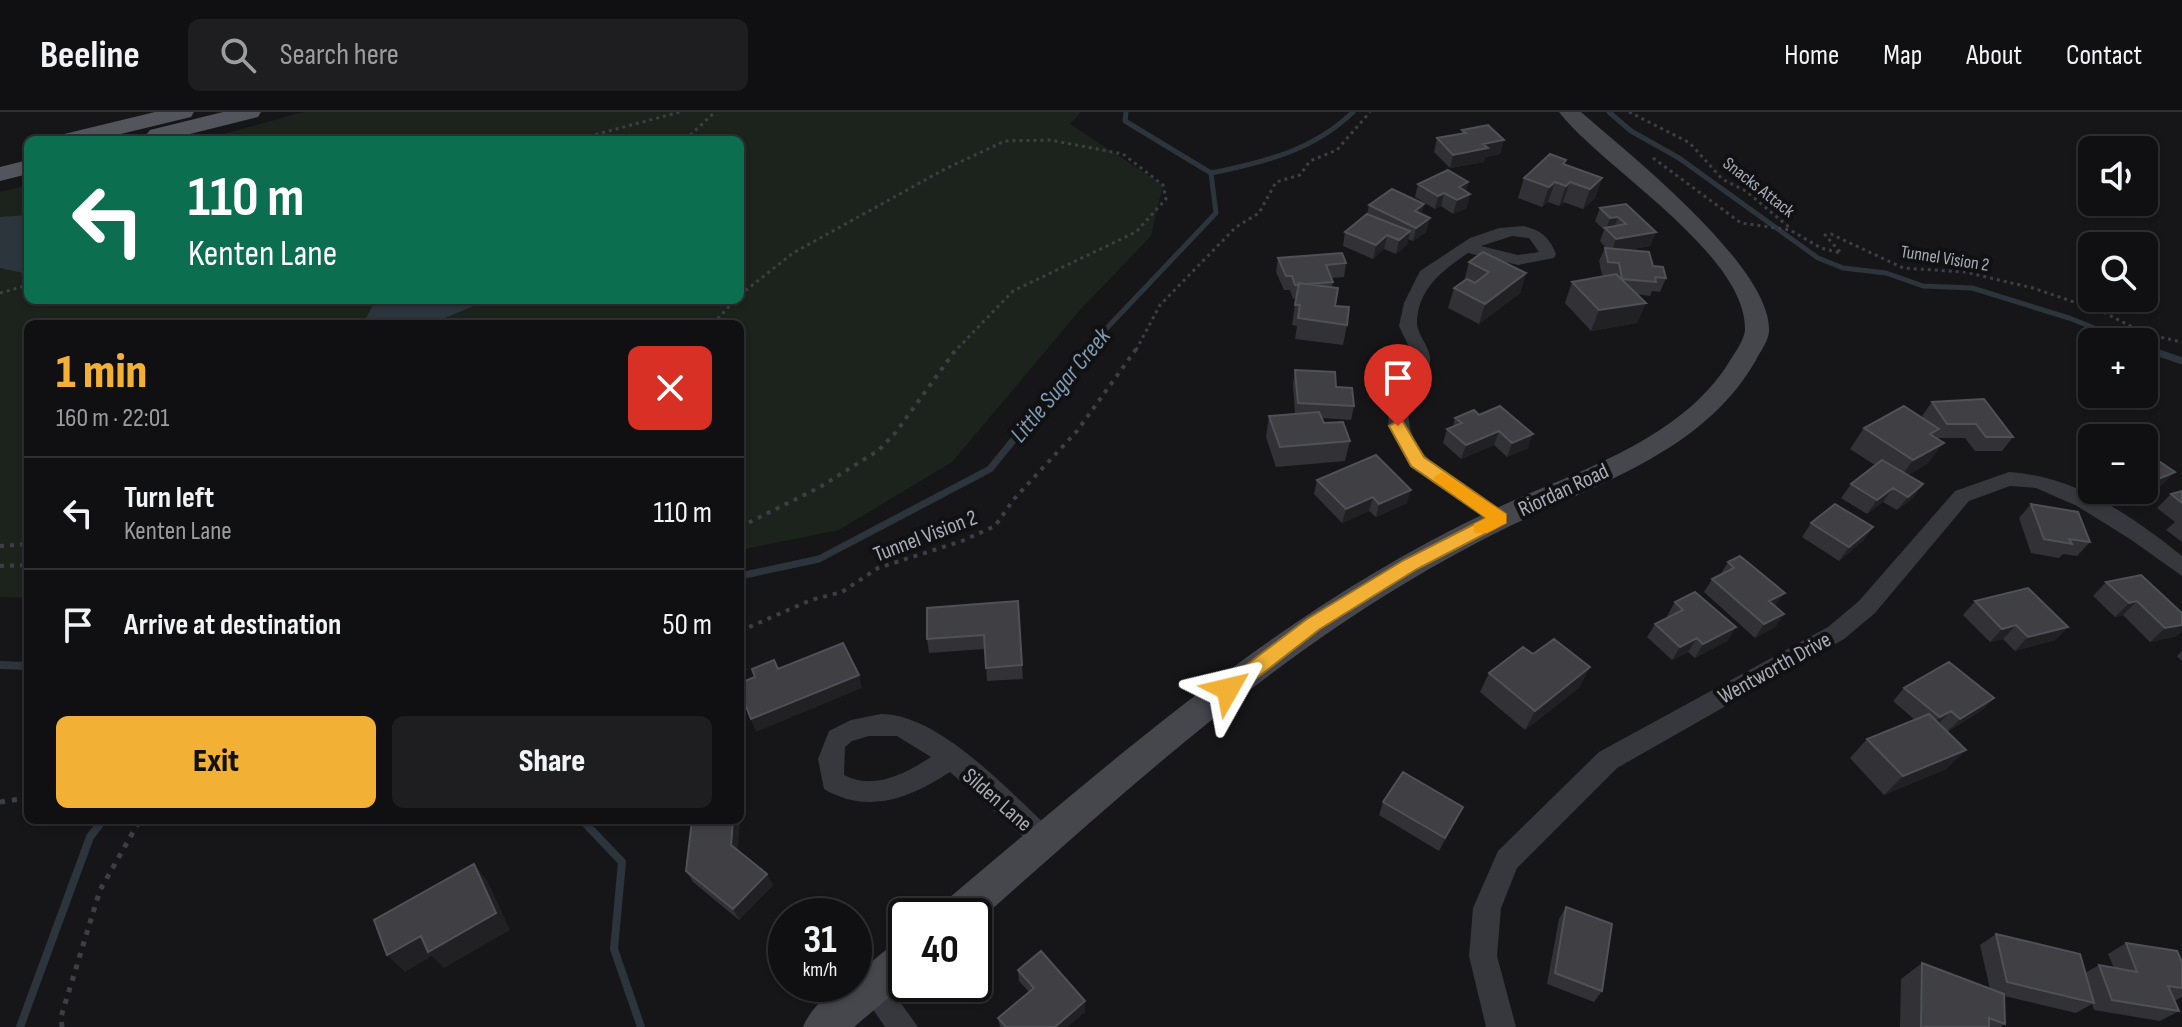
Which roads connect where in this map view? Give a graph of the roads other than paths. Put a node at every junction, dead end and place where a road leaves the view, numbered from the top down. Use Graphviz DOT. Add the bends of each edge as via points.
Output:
graph roads {
  1 [pos="183,112"];
  2 [pos="250,112"];
  3 [pos="1569,112"];
  4 [pos="84,136"];
  5 [pos="154,136"];
  6 [pos="24,151"];
  7 [pos="0,156"];
  8 [pos="24,168"];
  9 [pos="0,174"];
  10 [pos="1466,247"];
  11 [pos="1500,519"];
  12 [pos="2182,568"];
  13 [pos="949,759"];
  14 [pos="1046,841"];
  15 [pos="978,898"];
  16 [pos="888,973"];
  17 [pos="872,987"];
  18 [pos="854,1002"];
  19 [pos="823,1027"];
  20 [pos="903,1027"];
  21 [pos="1501,1027"];
  1 -- 4 [label="main road"];
  2 -- 5 [label="main road"];
  3 -- 11 [label="street, Riordan Road" via="1724,258 1746,291 1757,330 1744,362 1719,396 1667,436"];
  6 -- 7 [label="main road"];
  8 -- 9 [label="main road"];
  10 -- 11 [label="street" via="1429,271 1413,303 1408,326 1420,351 1421,369 1400,403 1398,426 1417,461"];
  11 -- 14 [label="street, Riordan Road" via="1411,564 1313,624 1185,722"];
  12 -- 21 [label="street, Wentworth Drive" via="2138,533 2039,481 2009,479 1962,496 1867,607 1836,633 1608,760 1507,860 1487,908 1483,956"];
  13 -- 14 [label="street, Silden Lane"];
  14 -- 15 [label="street, Riordan Road"];
  16 -- 17 [label="street"];
  17 -- 20 [label="street"];
  18 -- 19 [label="street"];
}
